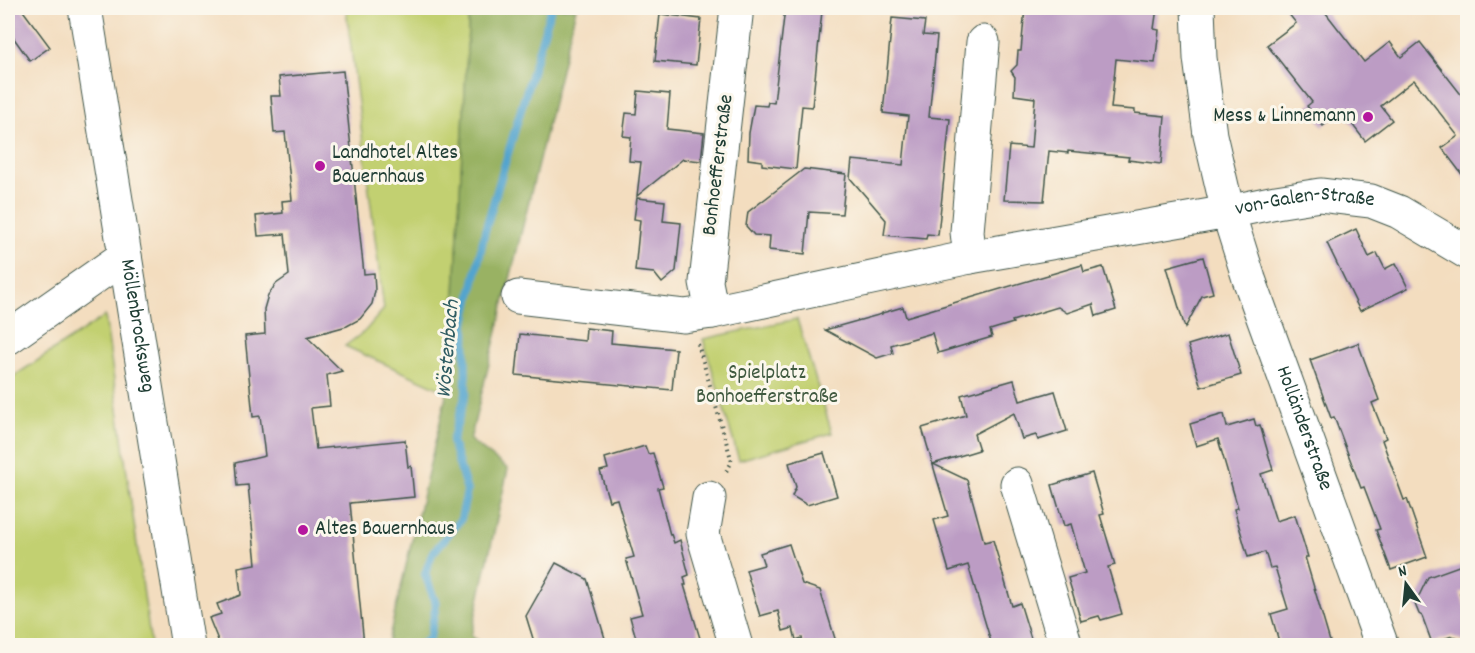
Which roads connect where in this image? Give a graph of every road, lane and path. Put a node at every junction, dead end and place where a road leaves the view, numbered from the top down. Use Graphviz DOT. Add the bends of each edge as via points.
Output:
graph roads {
  1 [pos="85,8"];
  2 [pos="1198,8"];
  3 [pos="736,16"];
  4 [pos="983,42"];
  5 [pos="1228,212"];
  6 [pos="1464,246"];
  7 [pos="125,256"];
  8 [pos="970,256"];
  9 [pos="518,297"];
  10 [pos="712,312"];
  11 [pos="8,338"];
  12 [pos="1017,483"];
  13 [pos="709,498"];
  14 [pos="188,645"];
  15 [pos="736,645"];
  16 [pos="1066,645"];
  17 [pos="1382,645"];
  1 -- 7 [label="street, Möllenbrocksweg"];
  2 -- 5 [label="street, von-Galen-Straße" via="1210,135"];
  3 -- 10 [label="street, Bonhoefferstraße" via="705,282"];
  4 -- 8 [label="street" via="967,232"];
  5 -- 6 [label="street, von-Galen-Straße" via="1320,195 1371,201"];
  5 -- 8 [label="street"];
  5 -- 17 [label="street, Holländerstraße"];
  7 -- 11 [label="street"];
  7 -- 14 [label="street, Möllenbrocksweg"];
  8 -- 10 [label="street"];
  9 -- 10 [label="street" via="684,316"];
  10 -- 13 [label="path" via="696,337 732,462"];
  12 -- 16 [label="street"];
  13 -- 15 [label="street" via="703,534"];
}
